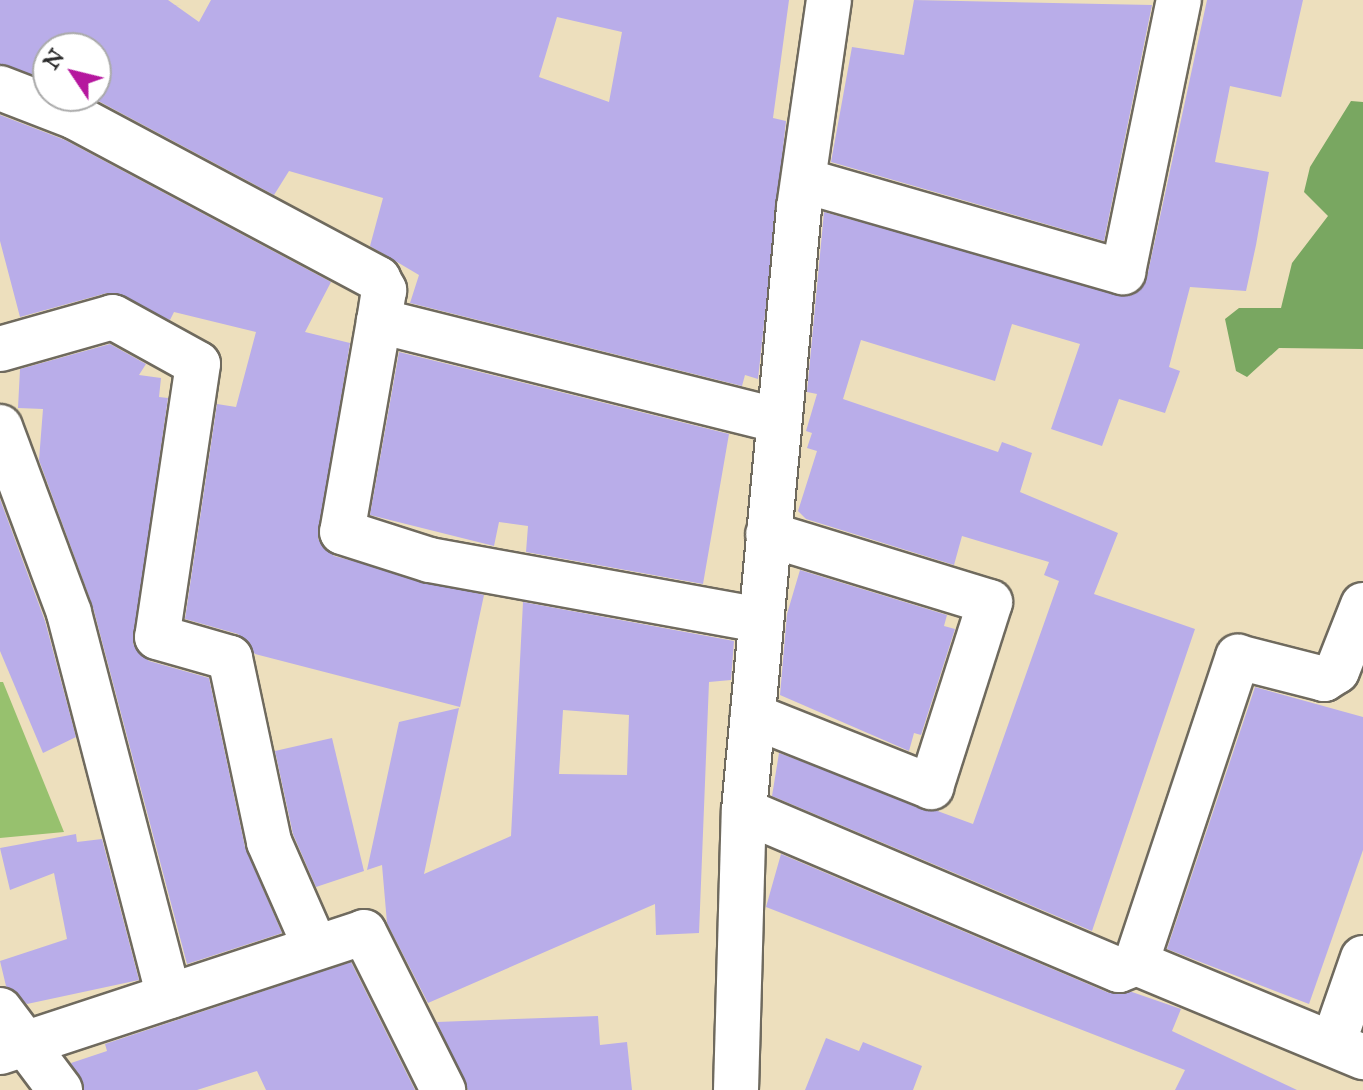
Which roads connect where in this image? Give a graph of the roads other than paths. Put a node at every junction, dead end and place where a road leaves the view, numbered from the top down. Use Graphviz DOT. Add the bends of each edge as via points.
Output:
graph roads {
  1 [pos="829,0"];
  2 [pos="1179,0"];
  3 [pos="0,88"];
  4 [pos="805,181"];
  5 [pos="379,321"];
  6 [pos="0,349"];
  7 [pos="779,421"];
  8 [pos="0,427"];
  9 [pos="768,534"];
  10 [pos="1363,605"];
  11 [pos="761,620"];
  12 [pos="753,716"];
  13 [pos="744,811"];
  14 [pos="314,944"];
  15 [pos="1363,958"];
  16 [pos="1136,963"];
  17 [pos="169,996"];
  18 [pos="8,1036"];
  19 [pos="1348,1050"];
  20 [pos="60,1090"];
  21 [pos="443,1090"];
  22 [pos="736,1090"];
  1 -- 4 [label="street"];
  2 -- 4 [label="street" via="1123,272"];
  3 -- 5 [label="street" via="75,117 378,279 384,290"];
  4 -- 7 [label="street"];
  5 -- 7 [label="street"];
  5 -- 11 [label="street" via="342,532 430,560"];
  6 -- 14 [label="street" via="113,317 198,364 157,637 230,658 269,842"];
  7 -- 9 [label="street"];
  8 -- 17 [label="street" via="69,613"];
  9 -- 11 [label="street"];
  9 -- 12 [label="street" via="990,602 931,787"];
  10 -- 16 [label="street" via="1337,671 1324,679 1238,657"];
  11 -- 12 [label="street"];
  12 -- 13 [label="street"];
  13 -- 16 [label="street" via="1119,970"];
  13 -- 22 [label="street"];
  14 -- 17 [label="street"];
  14 -- 21 [label="street" via="364,932"];
  15 -- 19 [label="street"];
  16 -- 19 [label="street"];
  17 -- 18 [label="street"];
  18 -- 20 [label="street"];
}
